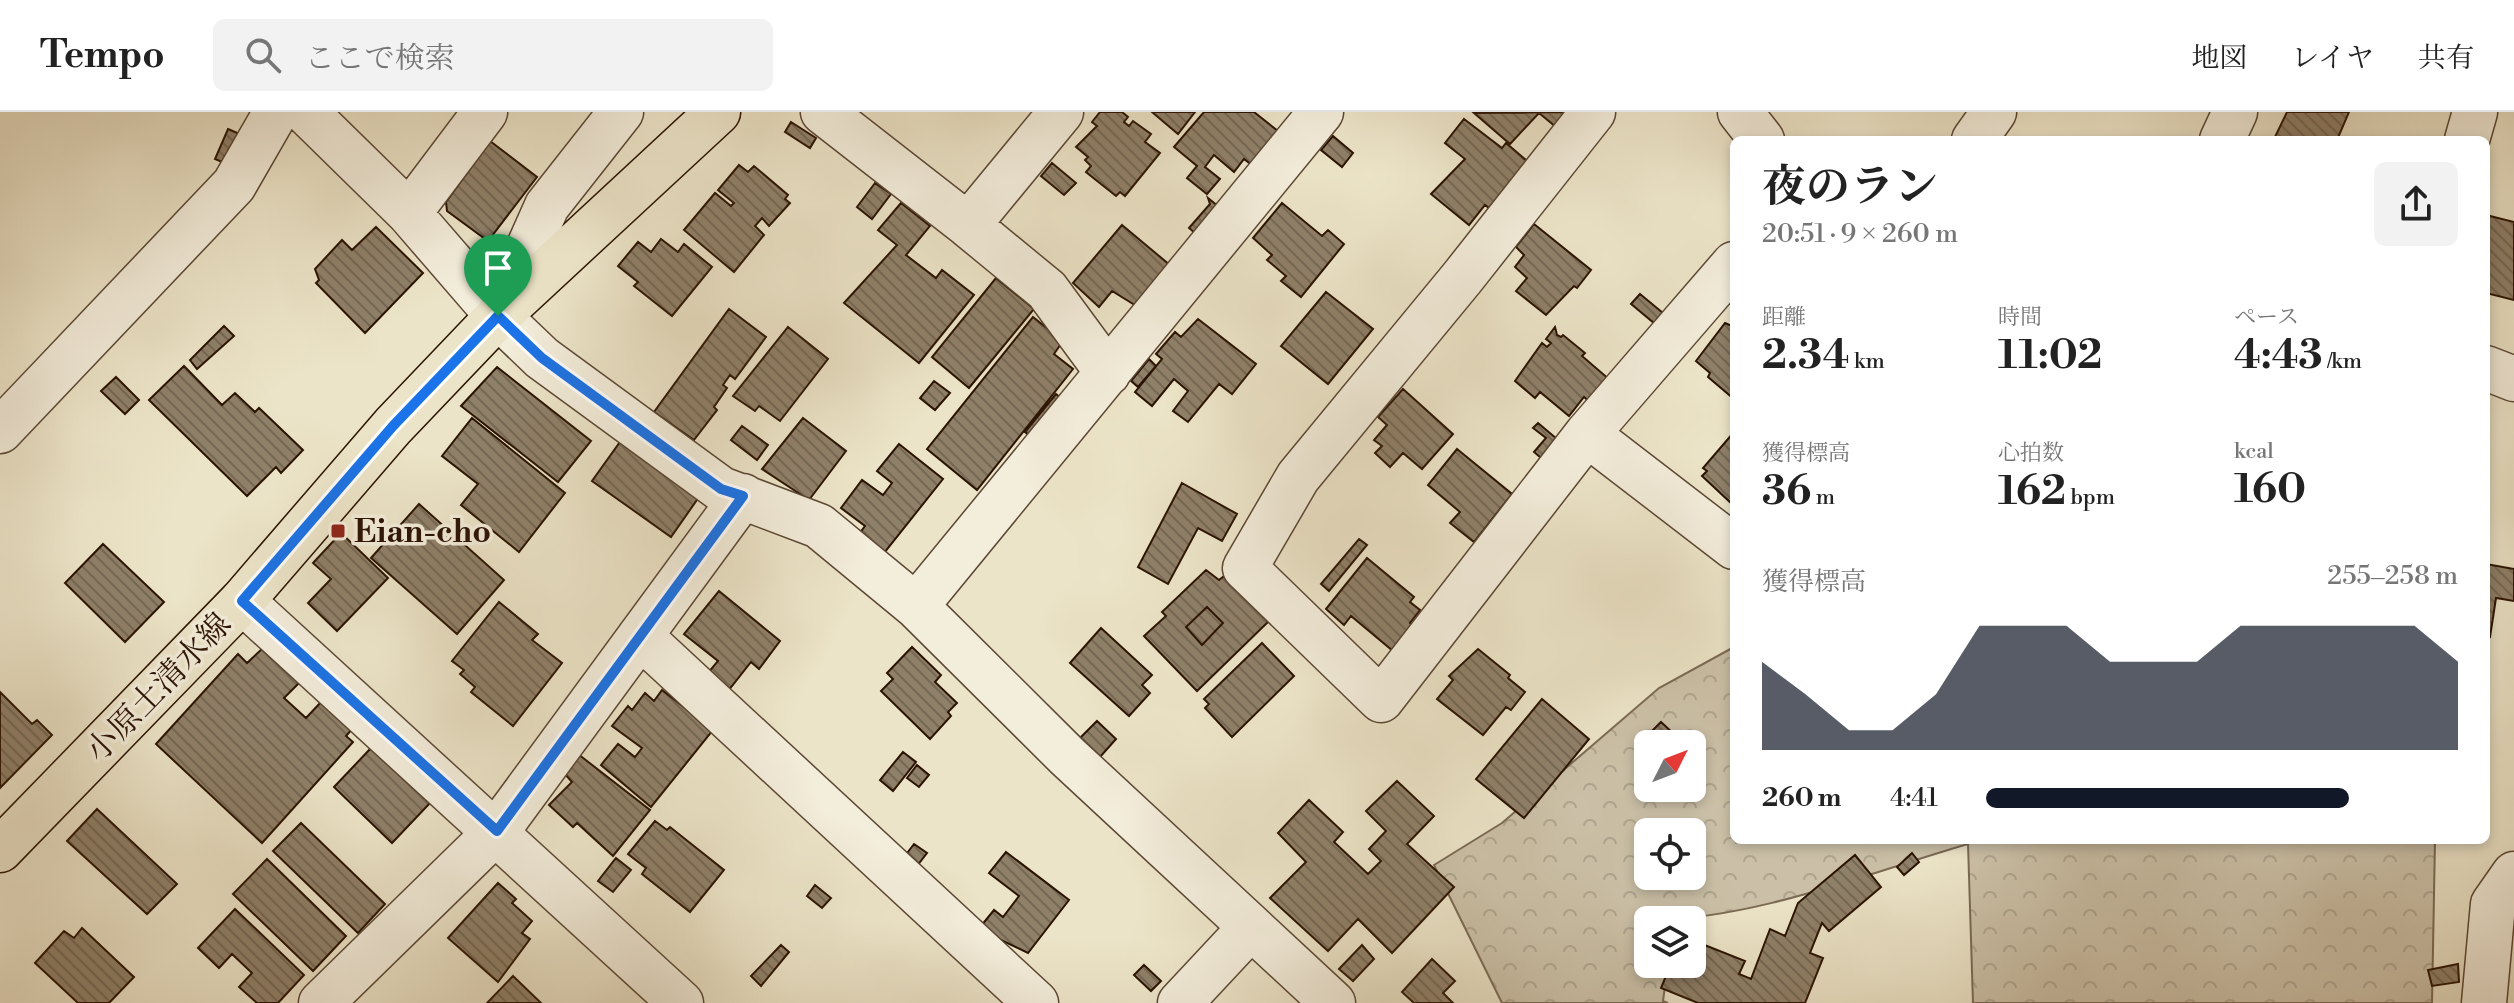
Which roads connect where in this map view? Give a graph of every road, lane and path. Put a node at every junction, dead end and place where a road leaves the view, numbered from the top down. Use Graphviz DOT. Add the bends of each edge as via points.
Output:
graph roads {
  1 [pos="276,112"];
  2 [pos="306,112"];
  3 [pos="485,112"];
  4 [pos="621,112"];
  5 [pos="718,112"];
  6 [pos="823,112"];
  7 [pos="1061,112"];
  8 [pos="1321,112"];
  9 [pos="1593,112"];
  10 [pos="1740,112"];
  11 [pos="1994,112"];
  12 [pos="2235,112"];
  13 [pos="2475,112"];
  14 [pos="1759,136"];
  15 [pos="1977,136"];
  16 [pos="2224,136"];
  17 [pos="2468,136"];
  18 [pos="409,213"];
  19 [pos="968,225"];
  20 [pos="1730,269"];
  21 [pos="498,316"];
  22 [pos="2490,370"];
  23 [pos="1108,373"];
  24 [pos="2514,379"];
  25 [pos="0,431"];
  26 [pos="1587,434"];
  27 [pos="743,496"];
  28 [pos="1730,544"];
  29 [pos="242,601"];
  30 [pos="916,606"];
  31 [pos="640,636"];
  32 [pos="497,831"];
  33 [pos="0,850"];
  34 [pos="2514,874"];
  35 [pos="1251,927"];
  36 [pos="336,998"];
  37 [pos="681,1003"];
  38 [pos="1036,1003"];
  39 [pos="1180,1003"];
  40 [pos="1333,1003"];
  41 [pos="2484,1003"];
  1 -- 25 [label="street" via="234,185"];
  2 -- 18 [label="street"];
  3 -- 18 [label="street"];
  4 -- 21 [label="street" via="547,206"];
  5 -- 21 [label="main road, 小原土清水線"];
  6 -- 19 [label="street"];
  7 -- 19 [label="street"];
  8 -- 23 [label="street"];
  9 -- 26 [label="street" via="1298,477 1245,568 1381,700"];
  10 -- 14 [label="street"];
  11 -- 15 [label="street"];
  12 -- 16 [label="street"];
  13 -- 17 [label="street"];
  18 -- 21 [label="street"];
  19 -- 23 [label="street" via="1047,290"];
  20 -- 26 [label="street"];
  21 -- 27 [label="street" via="580,386 721,489"];
  21 -- 29 [label="main road, 小原土清水線" via="393,426"];
  22 -- 24 [label="street"];
  23 -- 30 [label="street"];
  26 -- 28 [label="street"];
  27 -- 30 [label="street" via="819,526"];
  27 -- 31 [label="street"];
  29 -- 32 [label="street"];
  29 -- 33 [label="main road, 小原土清水線"];
  30 -- 35 [label="street"];
  31 -- 32 [label="street"];
  31 -- 38 [label="street"];
  32 -- 36 [label="street"];
  32 -- 37 [label="street"];
  34 -- 41 [label="street" via="2493,904"];
  35 -- 39 [label="street"];
  35 -- 40 [label="street"];
}
